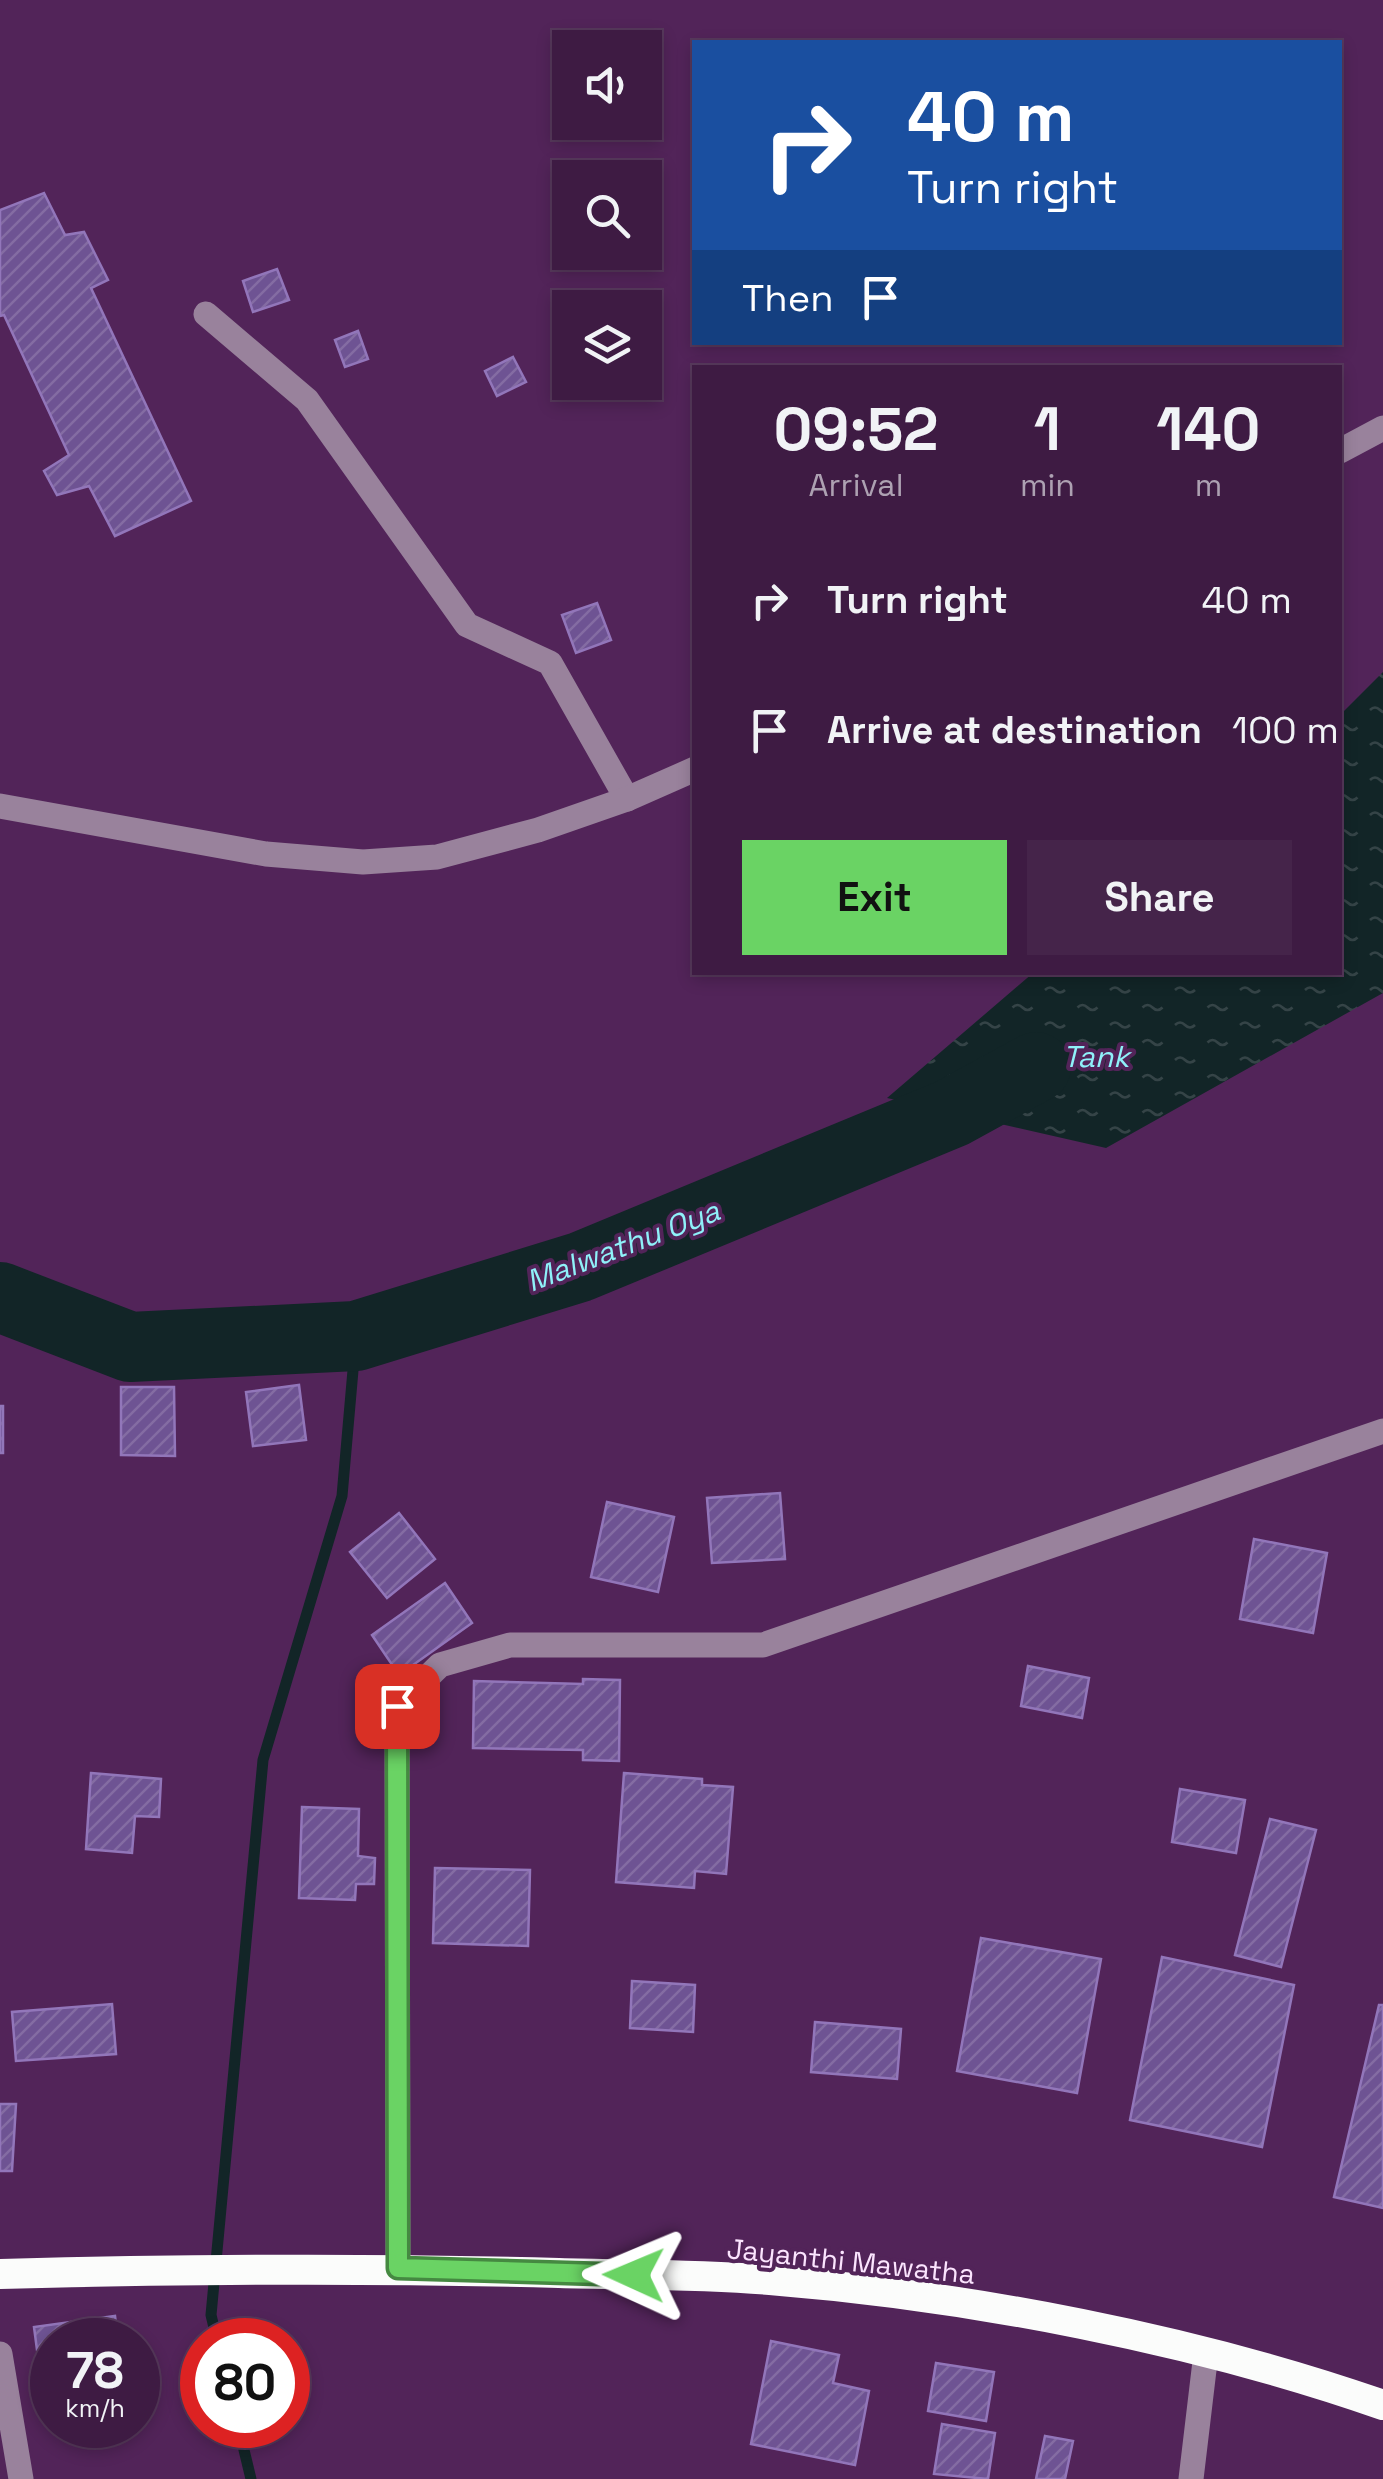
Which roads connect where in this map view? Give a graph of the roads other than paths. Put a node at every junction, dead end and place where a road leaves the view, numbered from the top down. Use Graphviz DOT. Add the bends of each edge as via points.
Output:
graph roads {
  1 [pos="206,314"];
  2 [pos="1383,428"];
  3 [pos="1342,450"];
  4 [pos="692,770"];
  5 [pos="627,799"];
  6 [pos="0,806"];
  7 [pos="1383,1431"];
  8 [pos="398,2268"];
  9 [pos="0,2274"];
  10 [pos="1206,2353"];
  11 [pos="0,2354"];
  12 [pos="1383,2406"];
  13 [pos="21,2479"];
  14 [pos="1191,2479"];
  1 -- 5 [label="street" via="307,400 467,626 550,662"];
  2 -- 3 [label="street"];
  4 -- 5 [label="street"];
  5 -- 6 [label="street" via="437,857 363,862 266,854"];
  7 -- 8 [label="street" via="762,1645 510,1645 440,1665 397,1706"];
  8 -- 9 [label="highway, Jayanthi Mawatha"];
  8 -- 10 [label="highway, Jayanthi Mawatha" via="767,2279 900,2293"];
  10 -- 12 [label="highway, Jayanthi Mawatha"];
  10 -- 14 [label="street"];
  11 -- 13 [label="street"];
}
